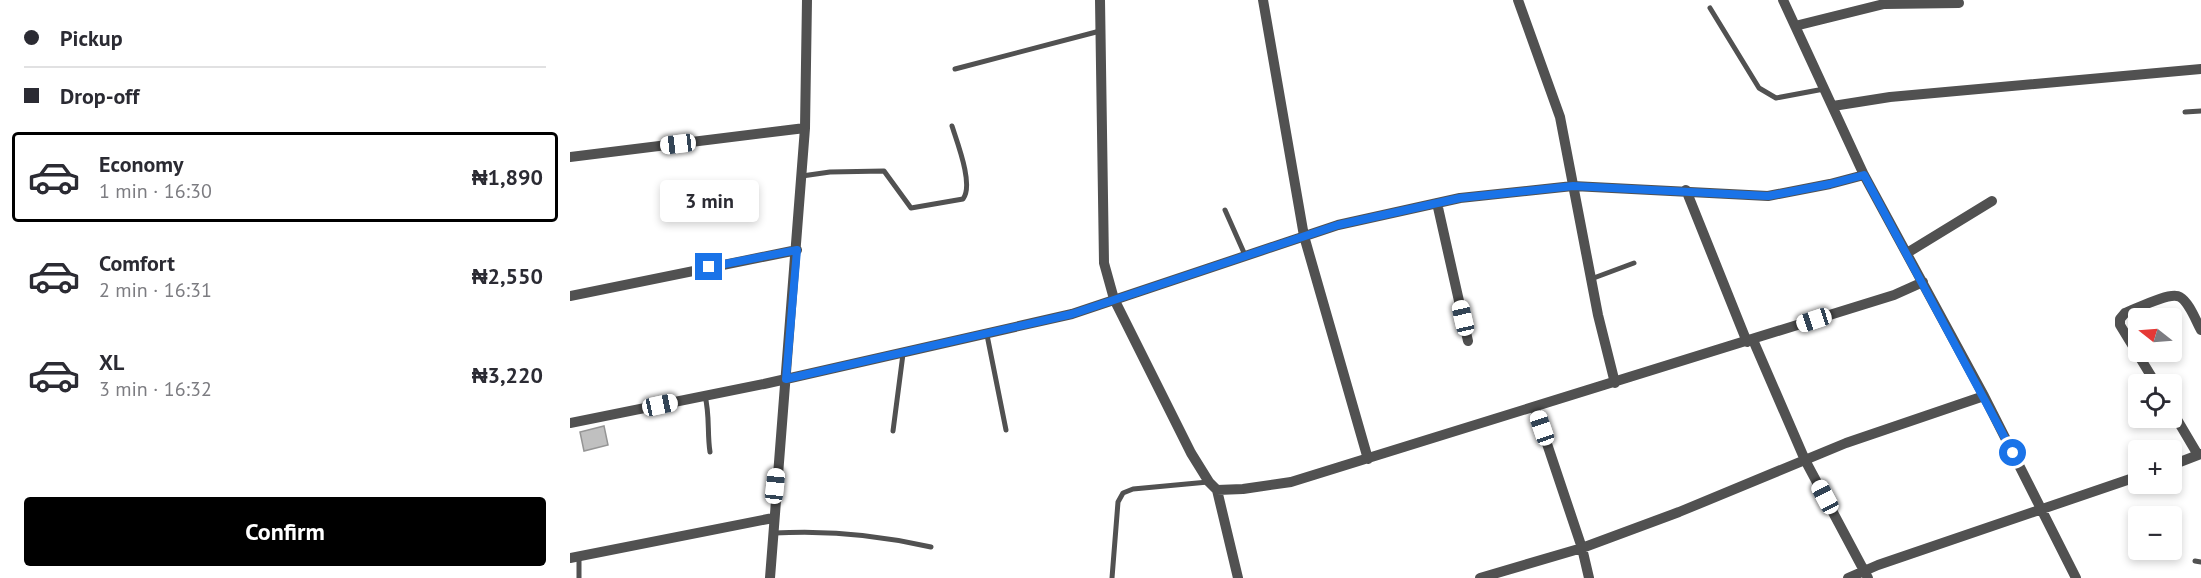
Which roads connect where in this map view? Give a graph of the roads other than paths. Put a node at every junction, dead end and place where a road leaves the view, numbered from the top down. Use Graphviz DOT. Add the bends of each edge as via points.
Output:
graph roads {
  1 [pos="807,0"];
  2 [pos="1100,0"];
  3 [pos="1263,0"];
  4 [pos="1518,0"];
  5 [pos="1783,0"];
  6 [pos="1959,3"];
  7 [pos="1710,8"];
  8 [pos="1795,26"];
  9 [pos="1101,31"];
  10 [pos="955,69"];
  11 [pos="2201,69"];
  12 [pos="1824,89"];
  13 [pos="1833,106"];
  14 [pos="2201,111"];
  15 [pos="2185,112"];
  16 [pos="952,126"];
  17 [pos="806,128"];
  18 [pos="570,157"];
  19 [pos="1864,175"];
  20 [pos="802,176"];
  21 [pos="1573,186"];
  22 [pos="1686,190"];
  23 [pos="1992,201"];
  24 [pos="1437,203"];
  25 [pos="1225,210"];
  26 [pos="1304,236"];
  27 [pos="797,250"];
  28 [pos="1907,253"];
  29 [pos="1245,255"];
  30 [pos="1634,263"];
  31 [pos="1591,279"];
  32 [pos="1923,282"];
  33 [pos="570,296"];
  34 [pos="1114,299"];
  35 [pos="2201,330"];
  36 [pos="987,335"];
  37 [pos="1750,341"];
  38 [pos="1468,342"];
  39 [pos="903,354"];
  40 [pos="2150,374"];
  41 [pos="786,379"];
  42 [pos="1615,383"];
  43 [pos="705,396"];
  44 [pos="1984,396"];
  45 [pos="1535,408"];
  46 [pos="570,423"];
  47 [pos="2182,427"];
  48 [pos="1006,430"];
  49 [pos="893,431"];
  50 [pos="710,452"];
  51 [pos="2200,455"];
  52 [pos="1368,459"];
  53 [pos="1805,459"];
  54 [pos="2182,461"];
  55 [pos="2128,480"];
  56 [pos="1213,486"];
  57 [pos="2043,511"];
  58 [pos="774,518"];
  59 [pos="773,533"];
  60 [pos="931,547"];
  61 [pos="1582,548"];
  62 [pos="574,557"];
  63 [pos="1866,574"];
  64 [pos="579,578"];
  65 [pos="770,578"];
  66 [pos="1112,578"];
  67 [pos="1238,578"];
  68 [pos="1480,578"];
  69 [pos="1589,578"];
  70 [pos="1848,578"];
  71 [pos="2076,578"];
  1 -- 17 [label="street"];
  2 -- 9 [label="street"];
  3 -- 26 [label="street"];
  4 -- 21 [label="street" via="1560,117"];
  5 -- 8 [label="street"];
  6 -- 8 [label="street" via="1884,4"];
  7 -- 12 [label="lane" via="1759,88 1776,98"];
  8 -- 12 [label="street"];
  9 -- 10 [label="lane"];
  9 -- 34 [label="street" via="1104,263"];
  11 -- 13 [label="street" via="1890,97"];
  12 -- 13 [label="street"];
  13 -- 19 [label="street"];
  14 -- 15 [label="lane"];
  16 -- 20 [label="lane" via="962,156 967,190 963,199 911,208 884,171"];
  17 -- 18 [label="street"];
  17 -- 20 [label="street"];
  19 -- 22 [label="street" via="1768,196"];
  19 -- 28 [label="street"];
  20 -- 27 [label="street"];
  21 -- 22 [label="street"];
  21 -- 24 [label="street"];
  21 -- 31 [label="street"];
  22 -- 37 [label="street"];
  23 -- 28 [label="street"];
  24 -- 26 [label="street"];
  24 -- 38 [label="street"];
  25 -- 29 [label="lane"];
  26 -- 29 [label="street"];
  26 -- 52 [label="street"];
  27 -- 33 [label="street"];
  27 -- 41 [label="street"];
  28 -- 32 [label="street"];
  29 -- 34 [label="street"];
  30 -- 31 [label="lane"];
  31 -- 42 [label="street"];
  32 -- 37 [label="street"];
  32 -- 44 [label="street"];
  34 -- 36 [label="street"];
  34 -- 56 [label="street"];
  35 -- 40 [label="street" via="2185,303 2172,294 2125,313 2120,325"];
  36 -- 39 [label="street"];
  36 -- 48 [label="lane"];
  37 -- 42 [label="street"];
  37 -- 53 [label="street"];
  39 -- 41 [label="street"];
  39 -- 49 [label="lane"];
  41 -- 43 [label="street"];
  41 -- 58 [label="street"];
  42 -- 45 [label="street"];
  43 -- 46 [label="street"];
  43 -- 50 [label="lane" via="710,418"];
  44 -- 53 [label="street"];
  44 -- 57 [label="street"];
  45 -- 52 [label="street"];
  45 -- 61 [label="street"];
  47 -- 51 [label="street"];
  51 -- 54 [label="street"];
  52 -- 56 [label="street" via="1291,482 1243,489"];
  53 -- 61 [label="street"];
  53 -- 63 [label="street"];
  55 -- 57 [label="street"];
  56 -- 66 [label="lane" via="1133,489 1123,493 1118,502"];
  56 -- 67 [label="street"];
  57 -- 63 [label="street"];
  57 -- 71 [label="street"];
  58 -- 59 [label="street"];
  58 -- 62 [label="street"];
  59 -- 60 [label="lane" via="828,532"];
  59 -- 65 [label="street"];
  61 -- 68 [label="street"];
  61 -- 69 [label="street"];
  62 -- 64 [label="lane"];
  63 -- 70 [label="street"];
}
